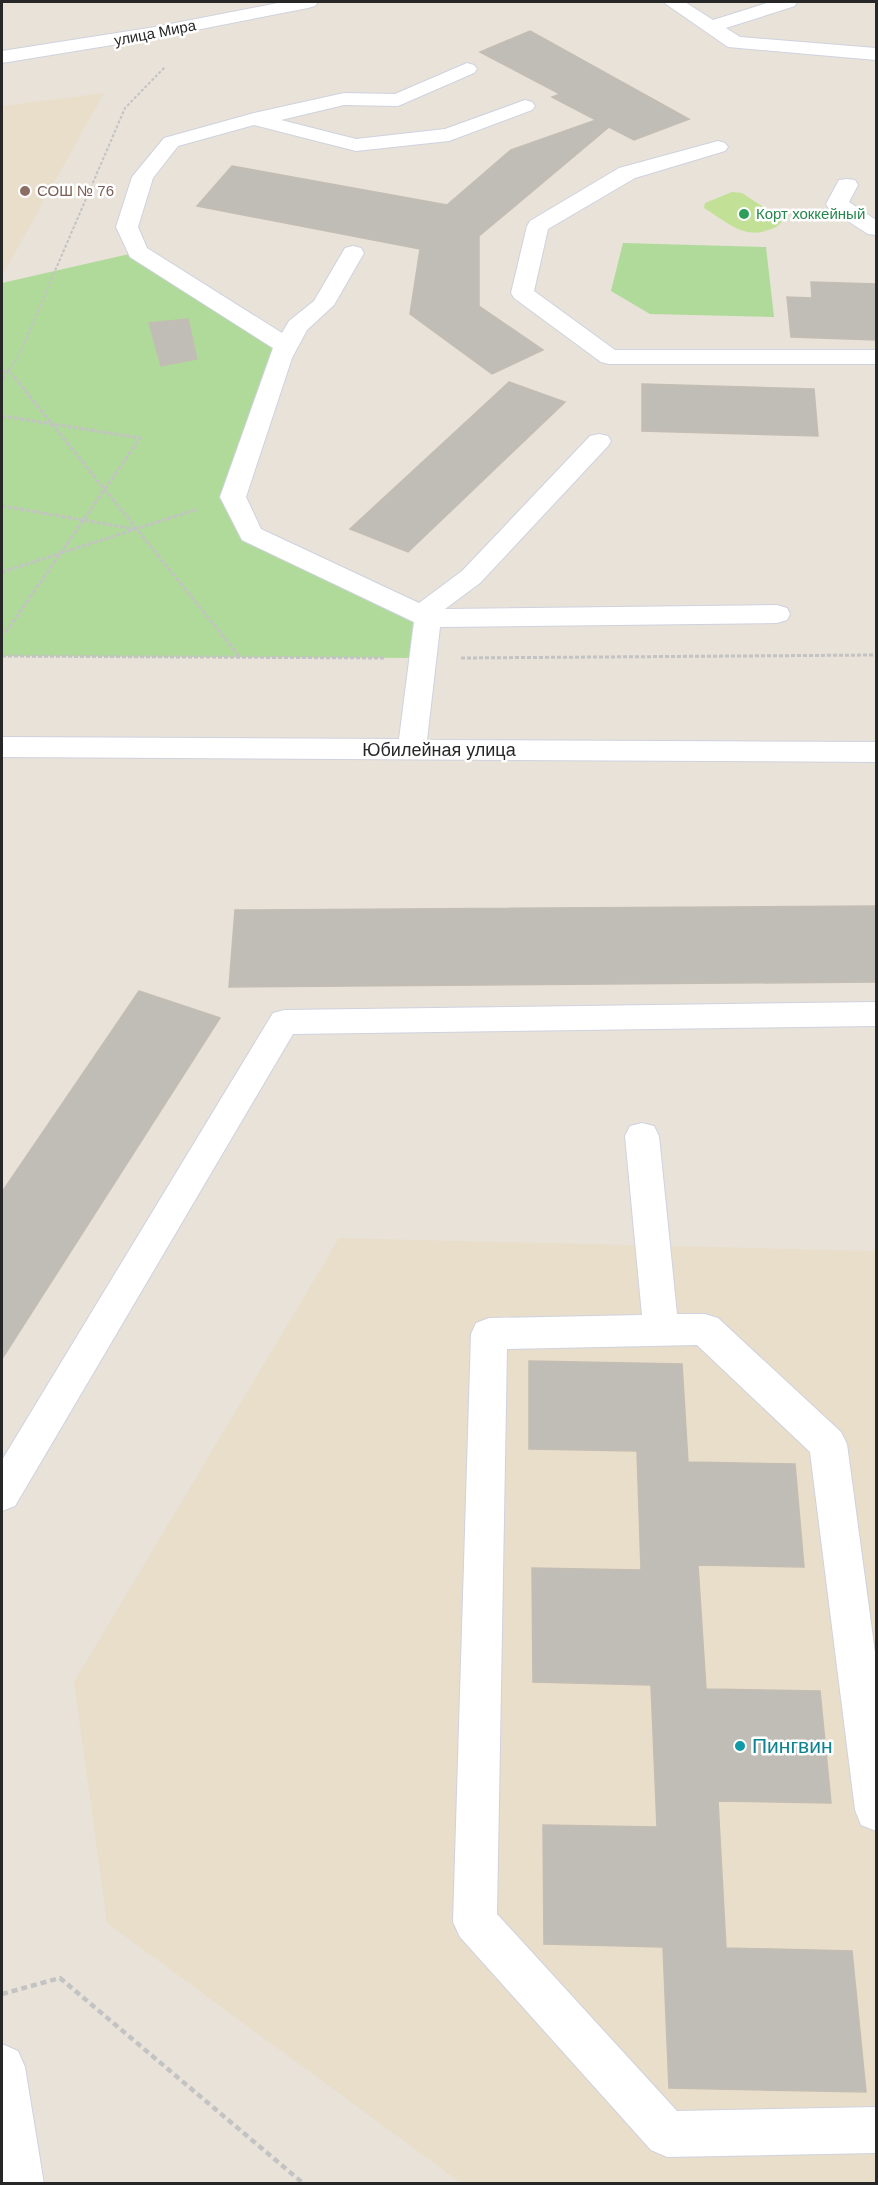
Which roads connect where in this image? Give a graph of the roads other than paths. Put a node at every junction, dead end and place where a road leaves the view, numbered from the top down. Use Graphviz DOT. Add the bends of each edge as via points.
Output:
graph roads {
  1 [pos="245,2"];
  2 [pos="308,2"];
  3 [pos="672,2"];
  4 [pos="788,2"];
  5 [pos="711,27"];
  6 [pos="2,44"];
  7 [pos="876,54"];
  8 [pos="2,57"];
  9 [pos="467,69"];
  10 [pos="525,106"];
  11 [pos="254,120"];
  12 [pos="718,147"];
  13 [pos="847,185"];
  14 [pos="876,229"];
  15 [pos="353,253"];
  16 [pos="286,346"];
  17 [pos="876,357"];
  18 [pos="599,441"];
  19 [pos="777,614"];
  20 [pos="428,618"];
  21 [pos="2,747"];
  22 [pos="412,750"];
  23 [pos="876,752"];
  24 [pos="876,1014"];
  25 [pos="642,1136"];
  26 [pos="661,1330"];
  27 [pos="2,1494"];
  28 [pos="876,1810"];
  29 [pos="2,2067"];
  30 [pos="876,2130"];
  31 [pos="21,2184"];
  1 -- 6 [label="street, улица Мира" via="98,31"];
  2 -- 8 [label="street, улица Мира" via="114,41"];
  3 -- 5 [label="street"];
  4 -- 5 [label="street"];
  5 -- 7 [label="street" via="735,43"];
  9 -- 11 [label="street" via="398,100 344,99"];
  10 -- 11 [label="street" via="449,135 356,145"];
  11 -- 16 [label="street" via="171,142 143,177 127,227 138,252"];
  12 -- 17 [label="street" via="627,173 538,225 522,293 609,357"];
  13 -- 14 [label="street" via="837,204"];
  15 -- 16 [label="street" via="323,305 297,326"];
  16 -- 20 [label="street" via="233,497 251,534"];
  18 -- 20 [label="street" via="471,577 429,608"];
  19 -- 20 [label="street"];
  20 -- 22 [label="street"];
  21 -- 22 [label="street, Юбилейная улица"];
  22 -- 23 [label="street, Юбилейная улица"];
  24 -- 27 [label="street" via="284,1022"];
  25 -- 26 [label="street"];
  26 -- 28 [label="street" via="705,1329 828,1444"];
  26 -- 30 [label="street" via="489,1334 475,1922 667,2134"];
  29 -- 31 [label="street"];
}
